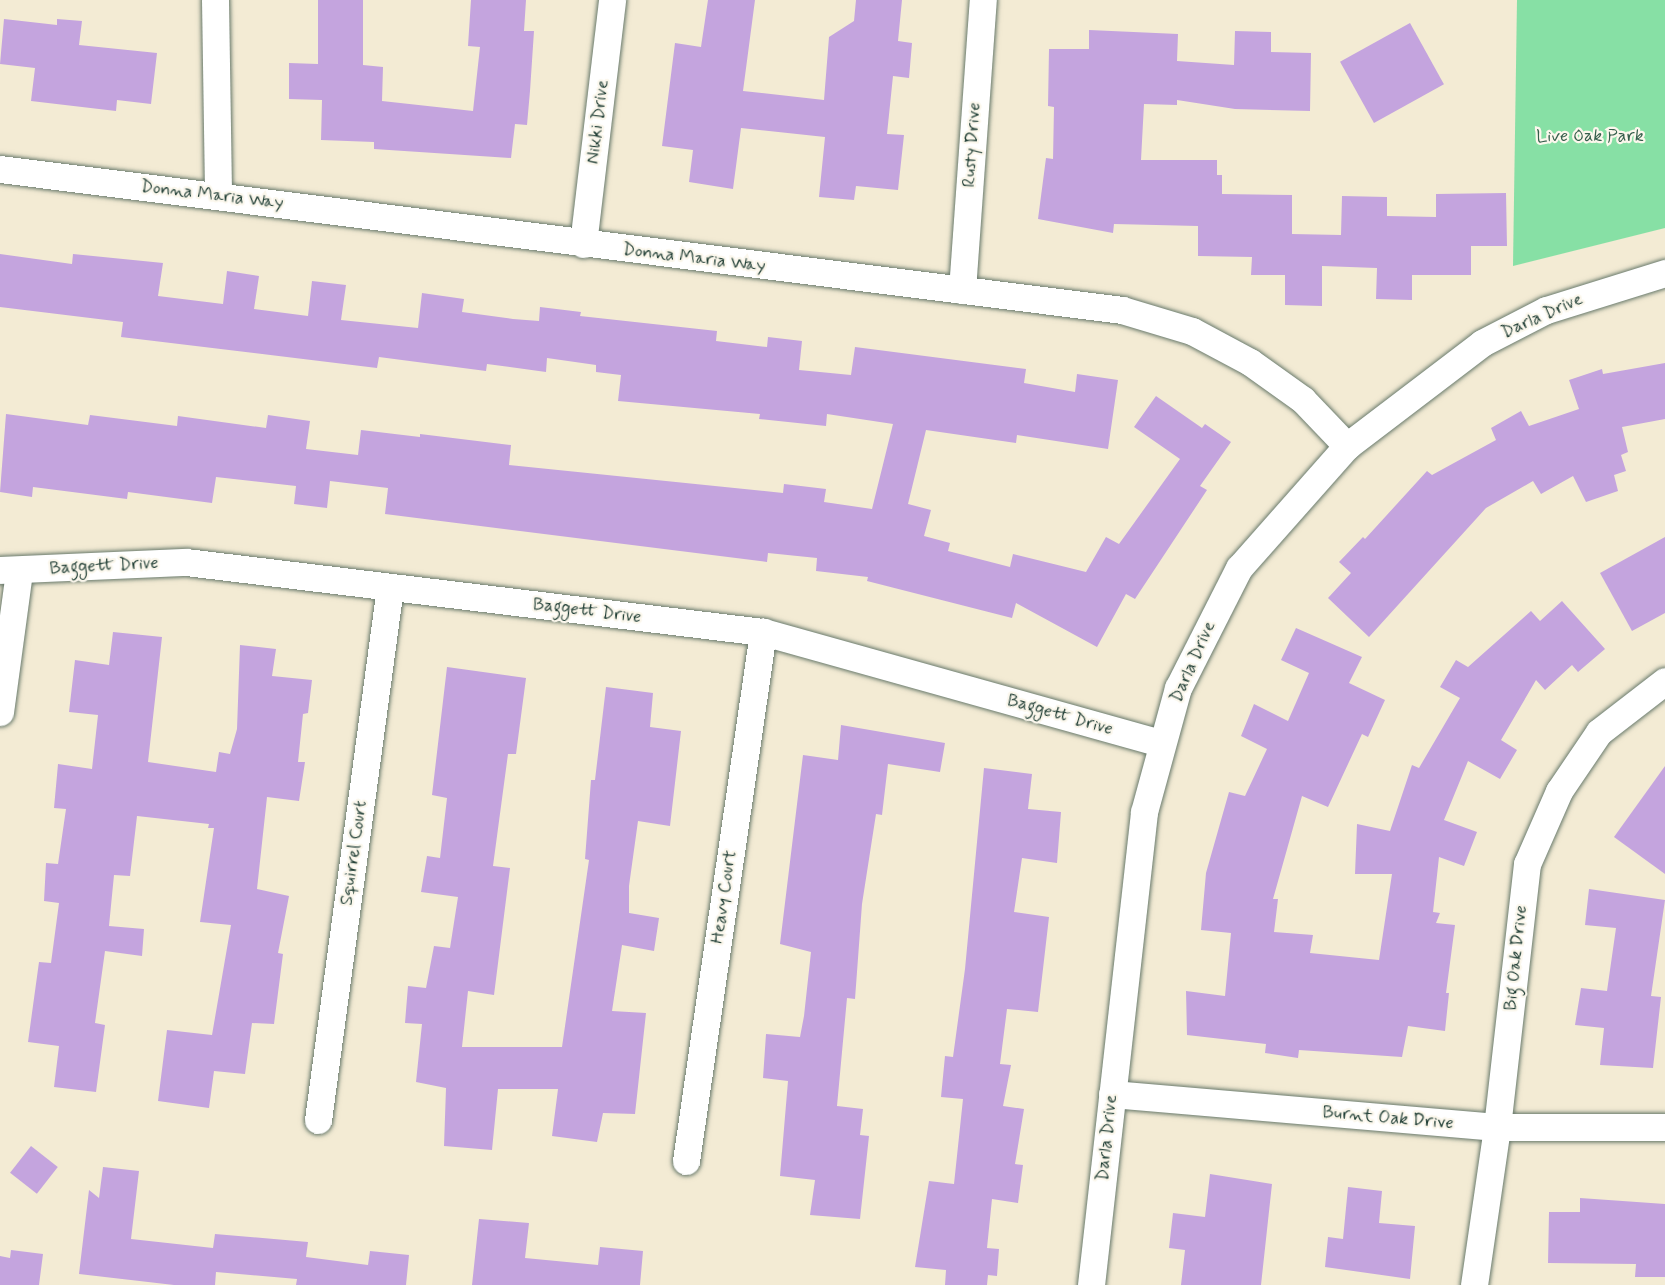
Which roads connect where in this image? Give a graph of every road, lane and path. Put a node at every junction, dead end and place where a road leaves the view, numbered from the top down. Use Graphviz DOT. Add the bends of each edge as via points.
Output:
graph roads {
  1 [pos="215,0"];
  2 [pos="612,0"];
  3 [pos="983,0"];
  4 [pos="0,169"];
  5 [pos="218,195"];
  6 [pos="583,244"];
  7 [pos="1665,273"];
  8 [pos="962,290"];
  9 [pos="1347,446"];
  10 [pos="10,570"];
  11 [pos="390,587"];
  12 [pos="763,632"];
  13 [pos="1665,681"];
  14 [pos="0,711"];
  15 [pos="1161,743"];
  16 [pos="1112,1094"];
  17 [pos="318,1120"];
  18 [pos="1665,1126"];
  19 [pos="1497,1127"];
  20 [pos="686,1161"];
  21 [pos="1091,1285"];
  22 [pos="1474,1285"];
  1 -- 5 [label="street"];
  2 -- 6 [label="street, Nikki Drive"];
  3 -- 8 [label="street, Rusty Drive"];
  4 -- 5 [label="street, Donna Maria Way"];
  5 -- 6 [label="street, Donna Maria Way"];
  6 -- 8 [label="street, Donna Maria Way"];
  7 -- 9 [label="street, Darla Drive" via="1546,310 1482,343"];
  8 -- 9 [label="street, Donna Maria Way" via="1122,310 1192,331 1278,381"];
  9 -- 15 [label="street, Darla Drive" via="1239,568 1178,688"];
  10 -- 11 [label="street, Baggett Drive" via="186,562"];
  10 -- 14 [label="street"];
  11 -- 12 [label="street, Baggett Drive"];
  11 -- 17 [label="street, Squirrel Court"];
  12 -- 15 [label="street, Baggett Drive"];
  12 -- 20 [label="street, Heavy Court"];
  13 -- 19 [label="street, Big Oak Drive" via="1599,732 1559,791 1527,864"];
  15 -- 16 [label="street, Darla Drive" via="1144,812"];
  16 -- 19 [label="street, Burnt Oak Drive"];
  16 -- 21 [label="street, Darla Drive"];
  18 -- 19 [label="street, Burnt Oak Drive"];
  19 -- 22 [label="street, Big Oak Drive"];
}
